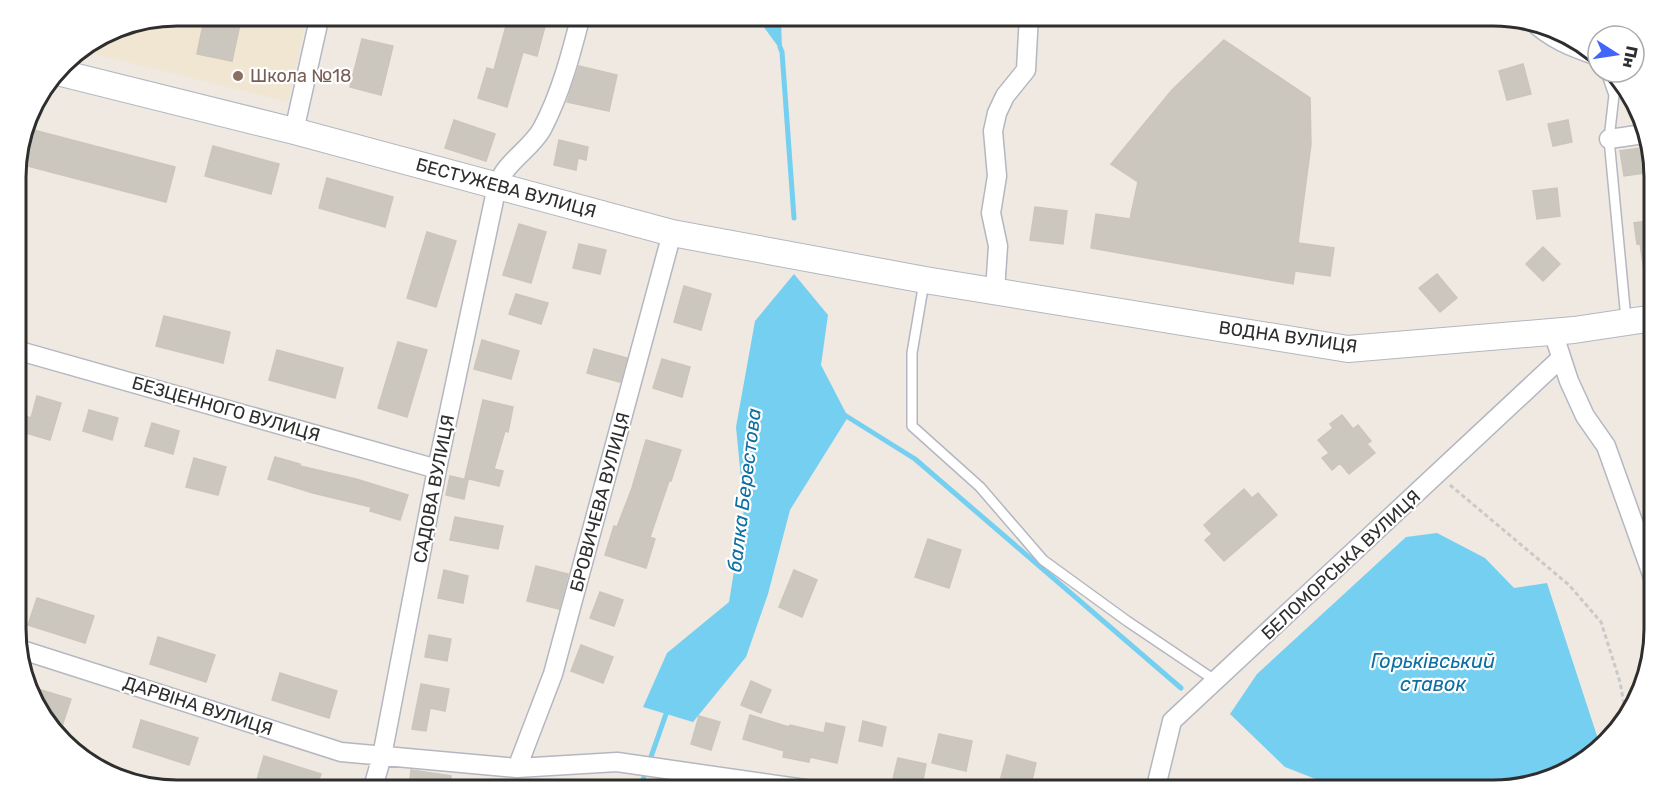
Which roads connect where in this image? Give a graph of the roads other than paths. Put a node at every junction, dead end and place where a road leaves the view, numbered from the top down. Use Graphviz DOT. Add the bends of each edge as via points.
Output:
graph roads {
  1 [pos="318,26"];
  2 [pos="578,26"];
  3 [pos="1028,26"];
  4 [pos="1538,33"];
  5 [pos="1584,56"];
  6 [pos="66,74"];
  7 [pos="1610,84"];
  8 [pos="294,131"];
  9 [pos="1638,135"];
  10 [pos="1609,139"];
  11 [pos="496,186"];
  12 [pos="672,232"];
  13 [pos="925,280"];
  14 [pos="960,285"];
  15 [pos="995,291"];
  16 [pos="1644,319"];
  17 [pos="1626,322"];
  18 [pos="1553,332"];
  19 [pos="26,353"];
  20 [pos="1560,359"];
  21 [pos="437,469"];
  22 [pos="1644,552"];
  23 [pos="28,652"];
  24 [pos="1216,682"];
  25 [pos="382,756"];
  26 [pos="517,768"];
  27 [pos="375,780"];
  28 [pos="745,780"];
  29 [pos="1158,780"];
  1 -- 8 [label="street"];
  2 -- 11 [label="street" via="567,69 541,130 501,174"];
  3 -- 15 [label="street" via="1026,70 1005,96 993,130 996,176 991,213 998,246"];
  4 -- 5 [label="lane"];
  6 -- 8 [label="street, БЕСТУЖЕВА ВУЛИЦЯ"];
  7 -- 10 [label="lane" via="1614,95"];
  8 -- 11 [label="street, БЕСТУЖЕВА ВУЛИЦЯ"];
  9 -- 10 [label="street"];
  10 -- 17 [label="lane"];
  11 -- 12 [label="street, БЕСТУЖЕВА ВУЛИЦЯ"];
  11 -- 21 [label="street, САДОВА ВУЛИЦЯ"];
  12 -- 13 [label="street, БЕСТУЖЕВА ВУЛИЦЯ"];
  12 -- 26 [label="street, БРОВИЧЕВА ВУЛИЦЯ" via="553,674"];
  13 -- 14 [label="street, БЕСТУЖЕВА ВУЛИЦЯ"];
  13 -- 24 [label="lane" via="912,353 912,426 980,487 1043,560"];
  14 -- 15 [label="street, ВОДНА ВУЛИЦЯ"];
  15 -- 18 [label="street, ВОДНА ВУЛИЦЯ" via="1348,349"];
  16 -- 17 [label="street, ВОДНА ВУЛИЦЯ"];
  17 -- 18 [label="street, ВОДНА ВУЛИЦЯ"];
  18 -- 20 [label="street"];
  19 -- 21 [label="street, БЕЗЦЕННОГО ВУЛИЦЯ"];
  20 -- 22 [label="street" via="1585,416 1606,446"];
  20 -- 24 [label="street, БЕЛОМОРСЬКА ВУЛИЦЯ"];
  21 -- 25 [label="street, САДОВА ВУЛИЦЯ"];
  23 -- 25 [label="street, ДАРВІНА ВУЛИЦЯ" via="341,752"];
  24 -- 29 [label="street, БЕЛОМОРСЬКА ВУЛИЦЯ" via="1172,721"];
  25 -- 26 [label="street, ДАРВІНА ВУЛИЦЯ"];
  25 -- 27 [label="street, САДОВА ВУЛИЦЯ"];
  26 -- 28 [label="street, ДАРВІНА ВУЛИЦЯ" via="617,762"];
}
